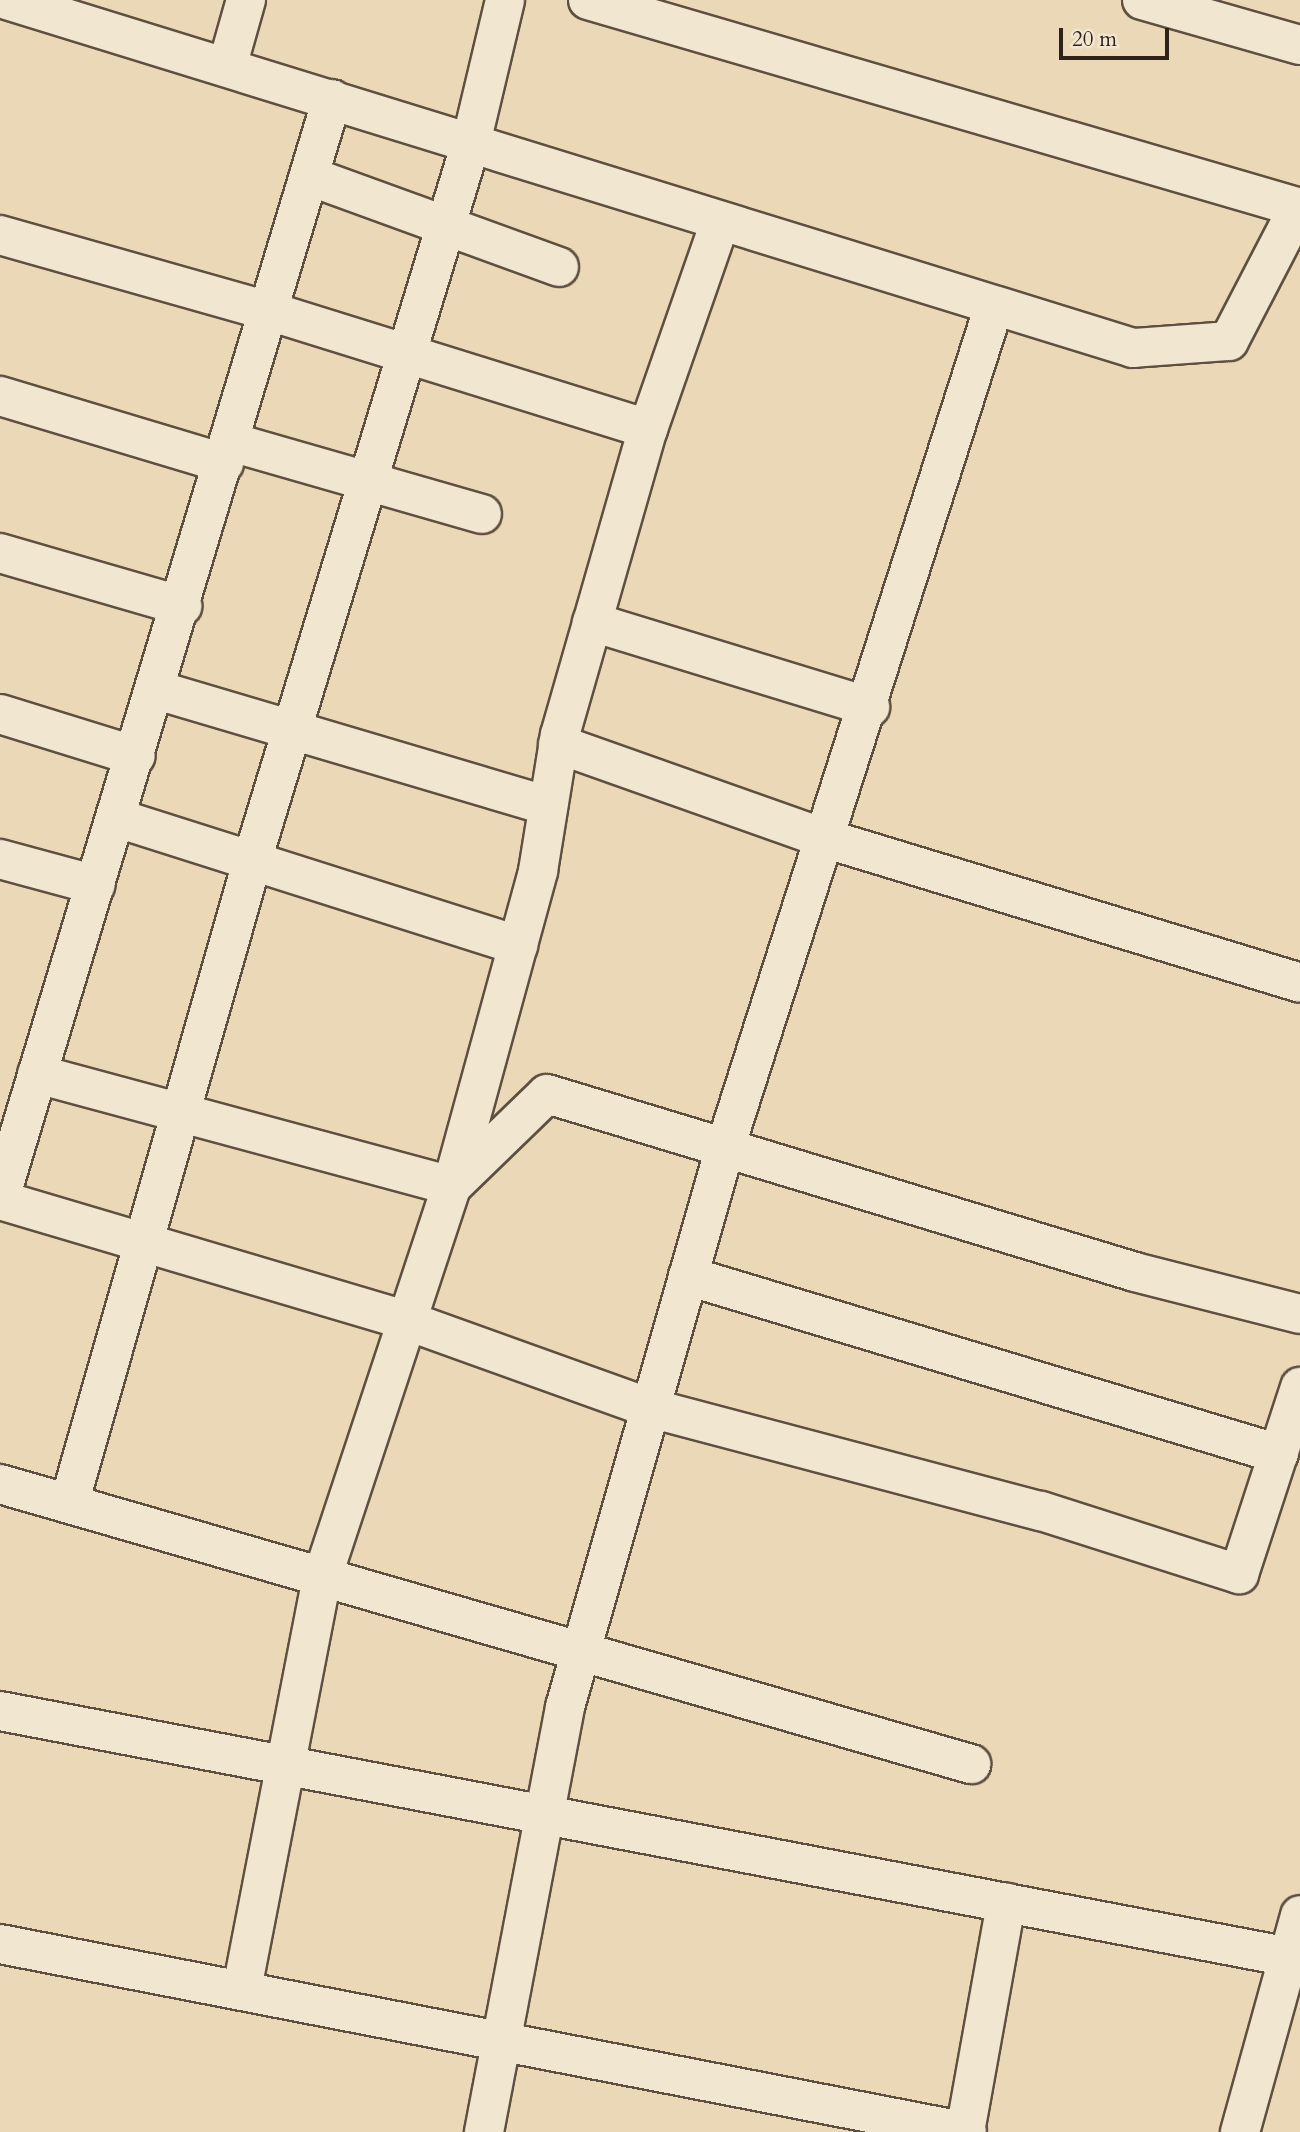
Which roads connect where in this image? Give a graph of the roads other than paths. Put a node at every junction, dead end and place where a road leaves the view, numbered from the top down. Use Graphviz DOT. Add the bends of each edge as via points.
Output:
graph roads {
  1 [pos="7,0"];
  2 [pos="246,0"];
  3 [pos="505,0"];
  4 [pos="588,0"];
  5 [pos="1142,0"];
  6 [pos="1300,45"];
  7 [pos="227,67"];
  8 [pos="332,99"];
  9 [pos="471,143"];
  10 [pos="309,176"];
  11 [pos="1299,208"];
  12 [pos="720,222"];
  13 [pos="446,227"];
  14 [pos="0,235"];
  15 [pos="559,267"];
  16 [pos="994,306"];
  17 [pos="269,311"];
  18 [pos="409,356"];
  19 [pos="0,396"];
  20 [pos="648,429"];
  21 [pos="227,452"];
  22 [pos="369,482"];
  23 [pos="482,514"];
  24 [pos="0,553"];
  25 [pos="182,606"];
  26 [pos="592,622"];
  27 [pos="157,690"];
  28 [pos="870,707"];
  29 [pos="0,714"];
  30 [pos="292,733"];
  31 [pos="558,744"];
  32 [pos="136,757"];
  33 [pos="548,806"];
  34 [pos="117,818"];
  35 [pos="827,839"];
  36 [pos="0,859"];
  37 [pos="252,863"];
  38 [pos="96,885"];
  39 [pos="518,945"];
  40 [pos="1300,983"];
  41 [pos="37,1074"];
  42 [pos="182,1113"];
  43 [pos="725,1148"];
  44 [pos="452,1186"];
  45 [pos="0,1199"];
  46 [pos="145,1241"];
  47 [pos="688,1276"];
  48 [pos="1300,1314"];
  49 [pos="408,1321"];
  50 [pos="1300,1387"];
  51 [pos="650,1408"];
  52 [pos="1279,1454"];
  53 [pos="0,1484"];
  54 [pos="69,1504"];
  55 [pos="322,1578"];
  56 [pos="580,1654"];
  57 [pos="0,1711"];
  58 [pos="971,1764"];
  59 [pos="282,1765"];
  60 [pos="543,1814"];
  61 [pos="1006,1903"];
  62 [pos="1300,1915"];
  63 [pos="0,1944"];
  64 [pos="1289,1957"];
  65 [pos="242,1989"];
  66 [pos="500,2038"];
  67 [pos="484,2132"];
  68 [pos="966,2132"];
  69 [pos="1240,2132"];
  1 -- 7 [label="street"];
  2 -- 7 [label="street"];
  3 -- 9 [label="street"];
  4 -- 11 [label="street"];
  5 -- 6 [label="street"];
  7 -- 8 [label="street"];
  8 -- 9 [label="street"];
  8 -- 10 [label="street"];
  9 -- 12 [label="street"];
  9 -- 13 [label="street"];
  10 -- 13 [label="street"];
  10 -- 17 [label="street"];
  11 -- 16 [label="street" via="1229,341 1133,348"];
  12 -- 16 [label="street"];
  12 -- 20 [label="street"];
  13 -- 15 [label="street"];
  13 -- 18 [label="street"];
  14 -- 17 [label="street"];
  16 -- 28 [label="street"];
  17 -- 18 [label="street"];
  17 -- 21 [label="street"];
  18 -- 20 [label="street"];
  18 -- 22 [label="street"];
  19 -- 21 [label="street"];
  20 -- 26 [label="street"];
  21 -- 22 [label="street"];
  21 -- 25 [label="street"];
  22 -- 23 [label="street"];
  22 -- 30 [label="street"];
  24 -- 25 [label="street"];
  25 -- 27 [label="street"];
  26 -- 28 [label="street"];
  26 -- 31 [label="street"];
  27 -- 30 [label="street"];
  27 -- 32 [label="street"];
  28 -- 35 [label="street"];
  29 -- 32 [label="street"];
  30 -- 33 [label="street"];
  30 -- 37 [label="street"];
  31 -- 33 [label="street"];
  31 -- 35 [label="street"];
  32 -- 34 [label="street"];
  33 -- 39 [label="street"];
  34 -- 37 [label="street"];
  34 -- 38 [label="street"];
  35 -- 40 [label="street"];
  35 -- 43 [label="street"];
  36 -- 38 [label="street"];
  37 -- 39 [label="street"];
  37 -- 42 [label="street"];
  38 -- 41 [label="street"];
  39 -- 44 [label="street"];
  41 -- 42 [label="street"];
  41 -- 45 [label="street"];
  42 -- 44 [label="street"];
  42 -- 46 [label="street"];
  43 -- 44 [label="street" via="547,1094"];
  43 -- 47 [label="street"];
  43 -- 48 [label="street" via="1136,1272"];
  44 -- 49 [label="street"];
  45 -- 46 [label="street"];
  46 -- 49 [label="street"];
  46 -- 54 [label="street"];
  47 -- 51 [label="street"];
  47 -- 52 [label="street"];
  49 -- 51 [label="street"];
  49 -- 55 [label="street"];
  50 -- 52 [label="street"];
  51 -- 52 [label="street" via="1041,1511 1239,1574"];
  51 -- 56 [label="street"];
  53 -- 54 [label="street"];
  54 -- 55 [label="street"];
  55 -- 56 [label="street"];
  55 -- 59 [label="street"];
  56 -- 58 [label="street"];
  56 -- 60 [label="street"];
  57 -- 59 [label="street"];
  59 -- 60 [label="street"];
  59 -- 65 [label="street"];
  60 -- 61 [label="street"];
  60 -- 66 [label="street"];
  61 -- 64 [label="street"];
  61 -- 68 [label="street"];
  62 -- 64 [label="street"];
  63 -- 65 [label="street"];
  64 -- 69 [label="street"];
  65 -- 66 [label="street"];
  66 -- 67 [label="street"];
  66 -- 68 [label="street"];
}
